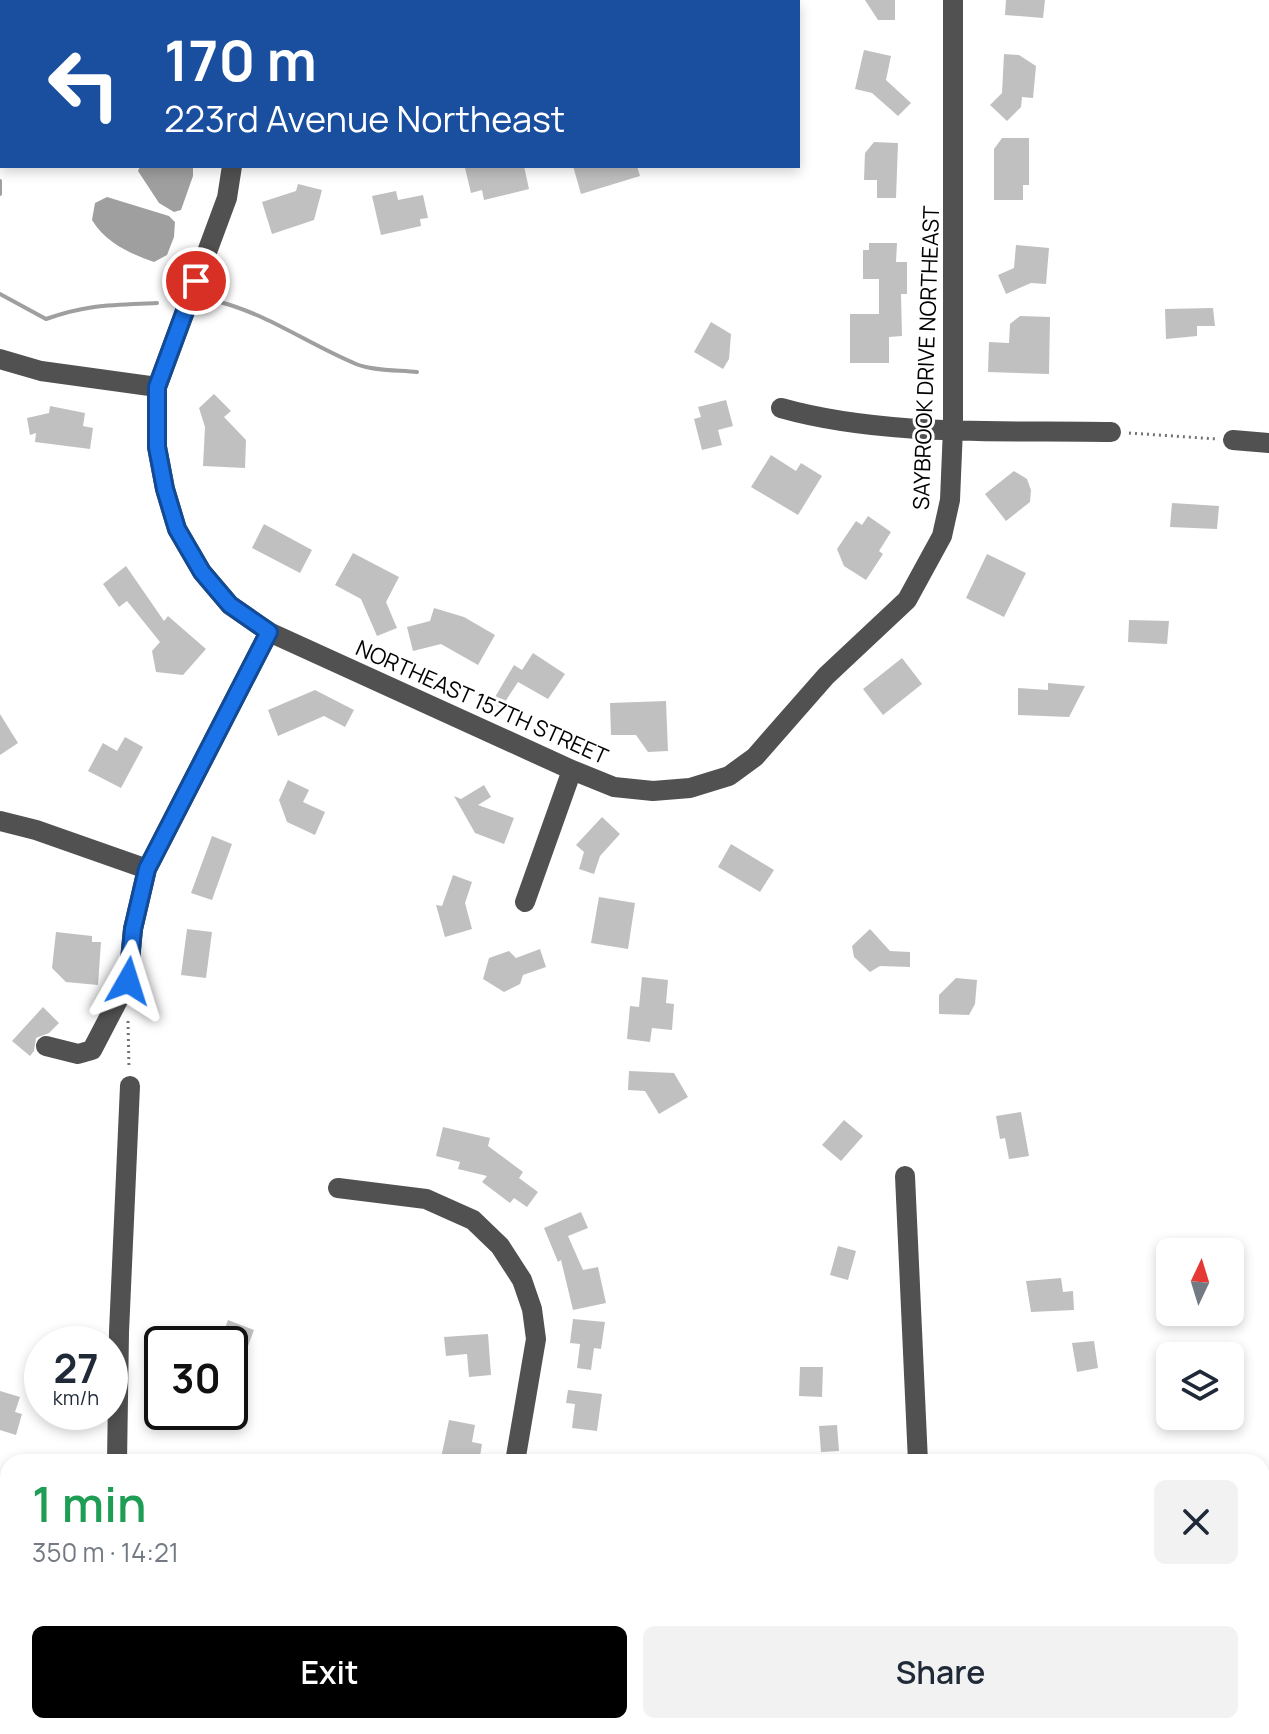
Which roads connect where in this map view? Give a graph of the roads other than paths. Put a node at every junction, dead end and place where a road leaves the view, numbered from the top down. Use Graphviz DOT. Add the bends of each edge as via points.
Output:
graph roads {
  1 [pos="953,0"];
  2 [pos="232,168"];
  3 [pos="0,359"];
  4 [pos="157,387"];
  5 [pos="781,408"];
  6 [pos="953,428"];
  7 [pos="1111,432"];
  8 [pos="1233,440"];
  9 [pos="1269,443"];
  10 [pos="269,632"];
  11 [pos="572,770"];
  12 [pos="729,776"];
  13 [pos="0,821"];
  14 [pos="147,869"];
  15 [pos="525,902"];
  16 [pos="46,1046"];
  17 [pos="130,1086"];
  18 [pos="905,1176"];
  19 [pos="338,1188"];
  20 [pos="117,1454"];
  21 [pos="516,1454"];
  22 [pos="918,1454"];
  1 -- 6 [label="street, SAYBROOK DRIVE NORTHEAST"];
  2 -- 4 [label="street" via="227,198"];
  3 -- 4 [label="street" via="41,371"];
  4 -- 10 [label="street, NORTHEAST 157TH STREET" via="157,447 177,529 202,572 230,605"];
  5 -- 6 [label="street" via="878,426"];
  6 -- 7 [label="street"];
  6 -- 12 [label="street, SAYBROOK DRIVE NORTHEAST" via="950,500 942,536 915,589 826,676 755,757"];
  8 -- 9 [label="street"];
  10 -- 11 [label="street, NORTHEAST 157TH STREET"];
  10 -- 14 [label="street"];
  11 -- 12 [label="street, NORTHEAST 157TH STREET" via="614,787 653,791 690,788"];
  11 -- 15 [label="street"];
  13 -- 14 [label="street"];
  14 -- 16 [label="street" via="128,981 106,1027 92,1050 78,1054"];
  17 -- 20 [label="street"];
  18 -- 22 [label="street"];
  19 -- 21 [label="street" via="426,1199 473,1220 500,1246 522,1280 536,1339"];
}
